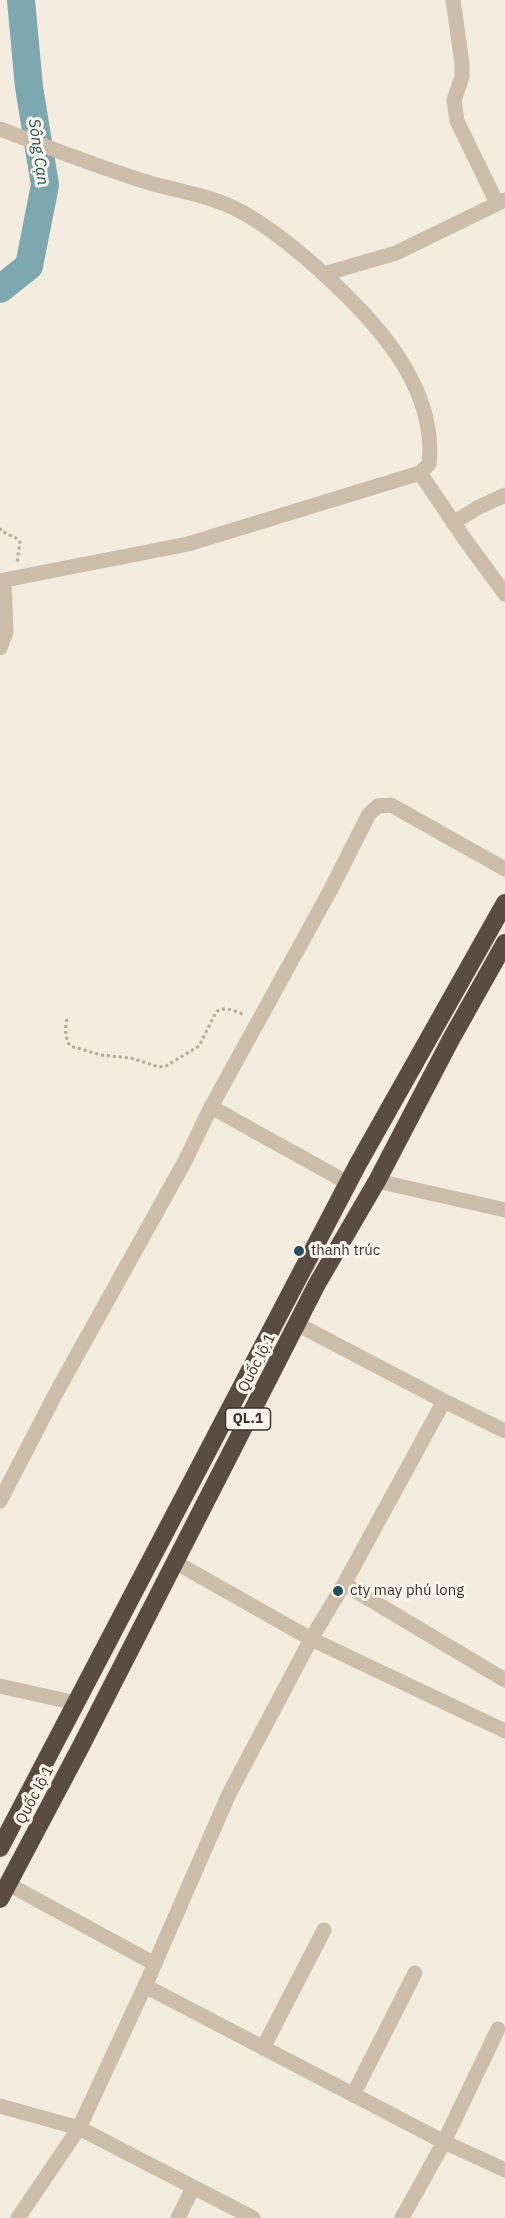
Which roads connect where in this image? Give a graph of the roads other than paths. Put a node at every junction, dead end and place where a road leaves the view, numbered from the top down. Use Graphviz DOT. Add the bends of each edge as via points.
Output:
graph roads {
  1 [pos="453,0"];
  2 [pos="0,129"];
  3 [pos="501,202"];
  4 [pos="324,274"];
  5 [pos="420,473"];
  6 [pos="505,495"];
  7 [pos="453,524"];
  8 [pos="2,581"];
  9 [pos="505,594"];
  10 [pos="0,648"];
  11 [pos="505,869"];
  12 [pos="505,903"];
  13 [pos="505,943"];
  14 [pos="210,1107"];
  15 [pos="377,1181"];
  16 [pos="348,1183"];
  17 [pos="505,1210"];
  18 [pos="297,1324"];
  19 [pos="444,1401"];
  20 [pos="505,1431"];
  21 [pos="0,1501"];
  22 [pos="175,1562"];
  23 [pos="344,1584"];
  24 [pos="311,1639"];
  25 [pos="505,1680"];
  26 [pos="0,1686"];
  27 [pos="76,1703"];
  28 [pos="505,1731"];
  29 [pos="0,1848"];
  30 [pos="4,1892"];
  31 [pos="324,1930"];
  32 [pos="155,1964"];
  33 [pos="415,1973"];
  34 [pos="145,1986"];
  35 [pos="498,2030"];
  36 [pos="263,2048"];
  37 [pos="353,2095"];
  38 [pos="0,2106"];
  39 [pos="79,2128"];
  40 [pos="444,2142"];
  41 [pos="505,2170"];
  42 [pos="194,2187"];
  43 [pos="18,2218"];
  44 [pos="178,2218"];
  45 [pos="253,2218"];
  46 [pos="402,2218"];
  1 -- 3 [label="street" via="462,63 454,100 457,121"];
  2 -- 4 [label="street" via="149,183 231,207 256,220"];
  3 -- 4 [label="street" via="396,253"];
  4 -- 5 [label="street" via="370,318 409,377 428,420 431,452 429,464"];
  5 -- 7 [label="street"];
  5 -- 8 [label="street" via="188,544"];
  6 -- 7 [label="street"];
  7 -- 9 [label="street"];
  8 -- 10 [label="street" via="6,632"];
  11 -- 14 [label="street" via="391,805 378,806 369,814"];
  12 -- 16 [label="highway, Quốc lộ 1 / QL.1"];
  13 -- 15 [label="highway, Quốc lộ 1 / QL.1"];
  14 -- 16 [label="street"];
  14 -- 21 [label="street" via="185,1161"];
  15 -- 17 [label="street"];
  15 -- 18 [label="highway, Quốc lộ 1 / QL.1"];
  16 -- 27 [label="highway, Quốc lộ 1 / QL.1"];
  18 -- 19 [label="street"];
  18 -- 22 [label="highway, Quốc lộ 1 / QL.1"];
  19 -- 20 [label="street"];
  19 -- 23 [label="street"];
  22 -- 24 [label="street"];
  22 -- 30 [label="highway, Quốc lộ 1 / QL.1"];
  23 -- 24 [label="street"];
  23 -- 25 [label="street"];
  24 -- 28 [label="street"];
  24 -- 32 [label="street" via="229,1794"];
  26 -- 27 [label="street"];
  27 -- 29 [label="highway, Quốc lộ 1 / QL.1"];
  30 -- 32 [label="street"];
  31 -- 36 [label="street"];
  32 -- 34 [label="street"];
  33 -- 37 [label="street"];
  34 -- 36 [label="street"];
  34 -- 39 [label="street"];
  35 -- 40 [label="street"];
  36 -- 37 [label="street"];
  37 -- 40 [label="street"];
  38 -- 39 [label="street"];
  39 -- 42 [label="street"];
  39 -- 43 [label="street"];
  40 -- 41 [label="street"];
  40 -- 46 [label="street"];
  42 -- 44 [label="street"];
  42 -- 45 [label="street"];
}
